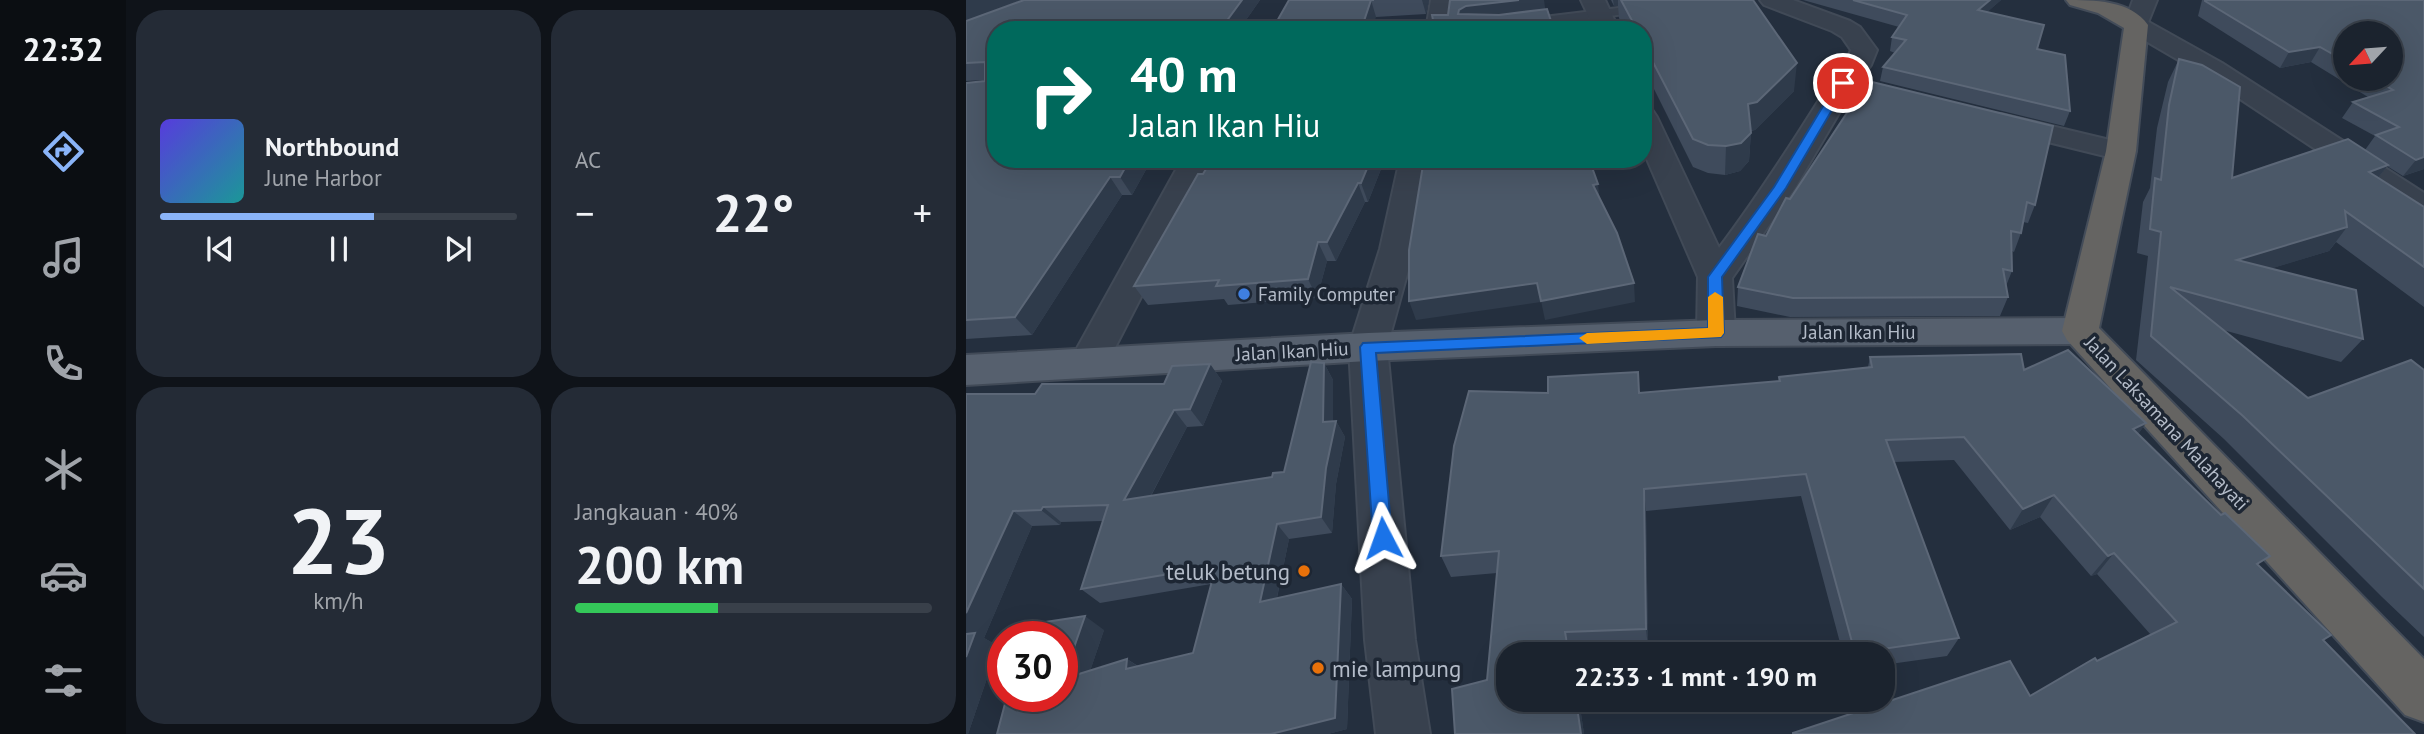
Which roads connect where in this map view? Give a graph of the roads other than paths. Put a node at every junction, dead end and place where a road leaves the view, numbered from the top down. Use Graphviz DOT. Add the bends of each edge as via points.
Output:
graph roads {
  1 [pos="1443,0"];
  2 [pos="1772,0"];
  3 [pos="2078,0"];
  4 [pos="1653,8"];
  5 [pos="2140,12"];
  6 [pos="1600,15"];
  7 [pos="1440,21"];
  8 [pos="1545,21"];
  9 [pos="1843,83"];
  10 [pos="1876,91"];
  11 [pos="1979,116"];
  12 [pos="1652,137"];
  13 [pos="2121,151"];
  14 [pos="1192,168"];
  15 [pos="1413,168"];
  16 [pos="2424,207"];
  17 [pos="1715,277"];
  18 [pos="2080,331"];
  19 [pos="1716,333"];
  20 [pos="1368,347"];
  21 [pos="1089,361"];
  22 [pos="968,373"];
  23 [pos="2424,696"];
  24 [pos="1402,734"];
  1 -- 7 [label="street"];
  2 -- 9 [label="street" via="1851,32 1864,50"];
  3 -- 5 [label="highway"];
  4 -- 6 [label="lane"];
  5 -- 13 [label="highway, Jalan Laksamana Malahayati"];
  5 -- 16 [label="street" via="2213,69"];
  6 -- 8 [label="lane"];
  9 -- 10 [label="street"];
  9 -- 17 [label="street" via="1780,188"];
  11 -- 13 [label="street"];
  12 -- 17 [label="street"];
  13 -- 18 [label="highway, Jalan Laksamana Malahayati"];
  14 -- 21 [label="street"];
  15 -- 20 [label="street" via="1397,249"];
  17 -- 19 [label="street"];
  18 -- 19 [label="main road, Jalan Ikan Hiu"];
  18 -- 23 [label="highway, Jalan Laksamana Malahayati"];
  19 -- 20 [label="main road, Jalan Ikan Hiu"];
  20 -- 21 [label="main road, Jalan Ikan Hiu"];
  20 -- 24 [label="street" via="1390,640"];
  21 -- 22 [label="main road, Jalan Ikan Hiu"];
}
